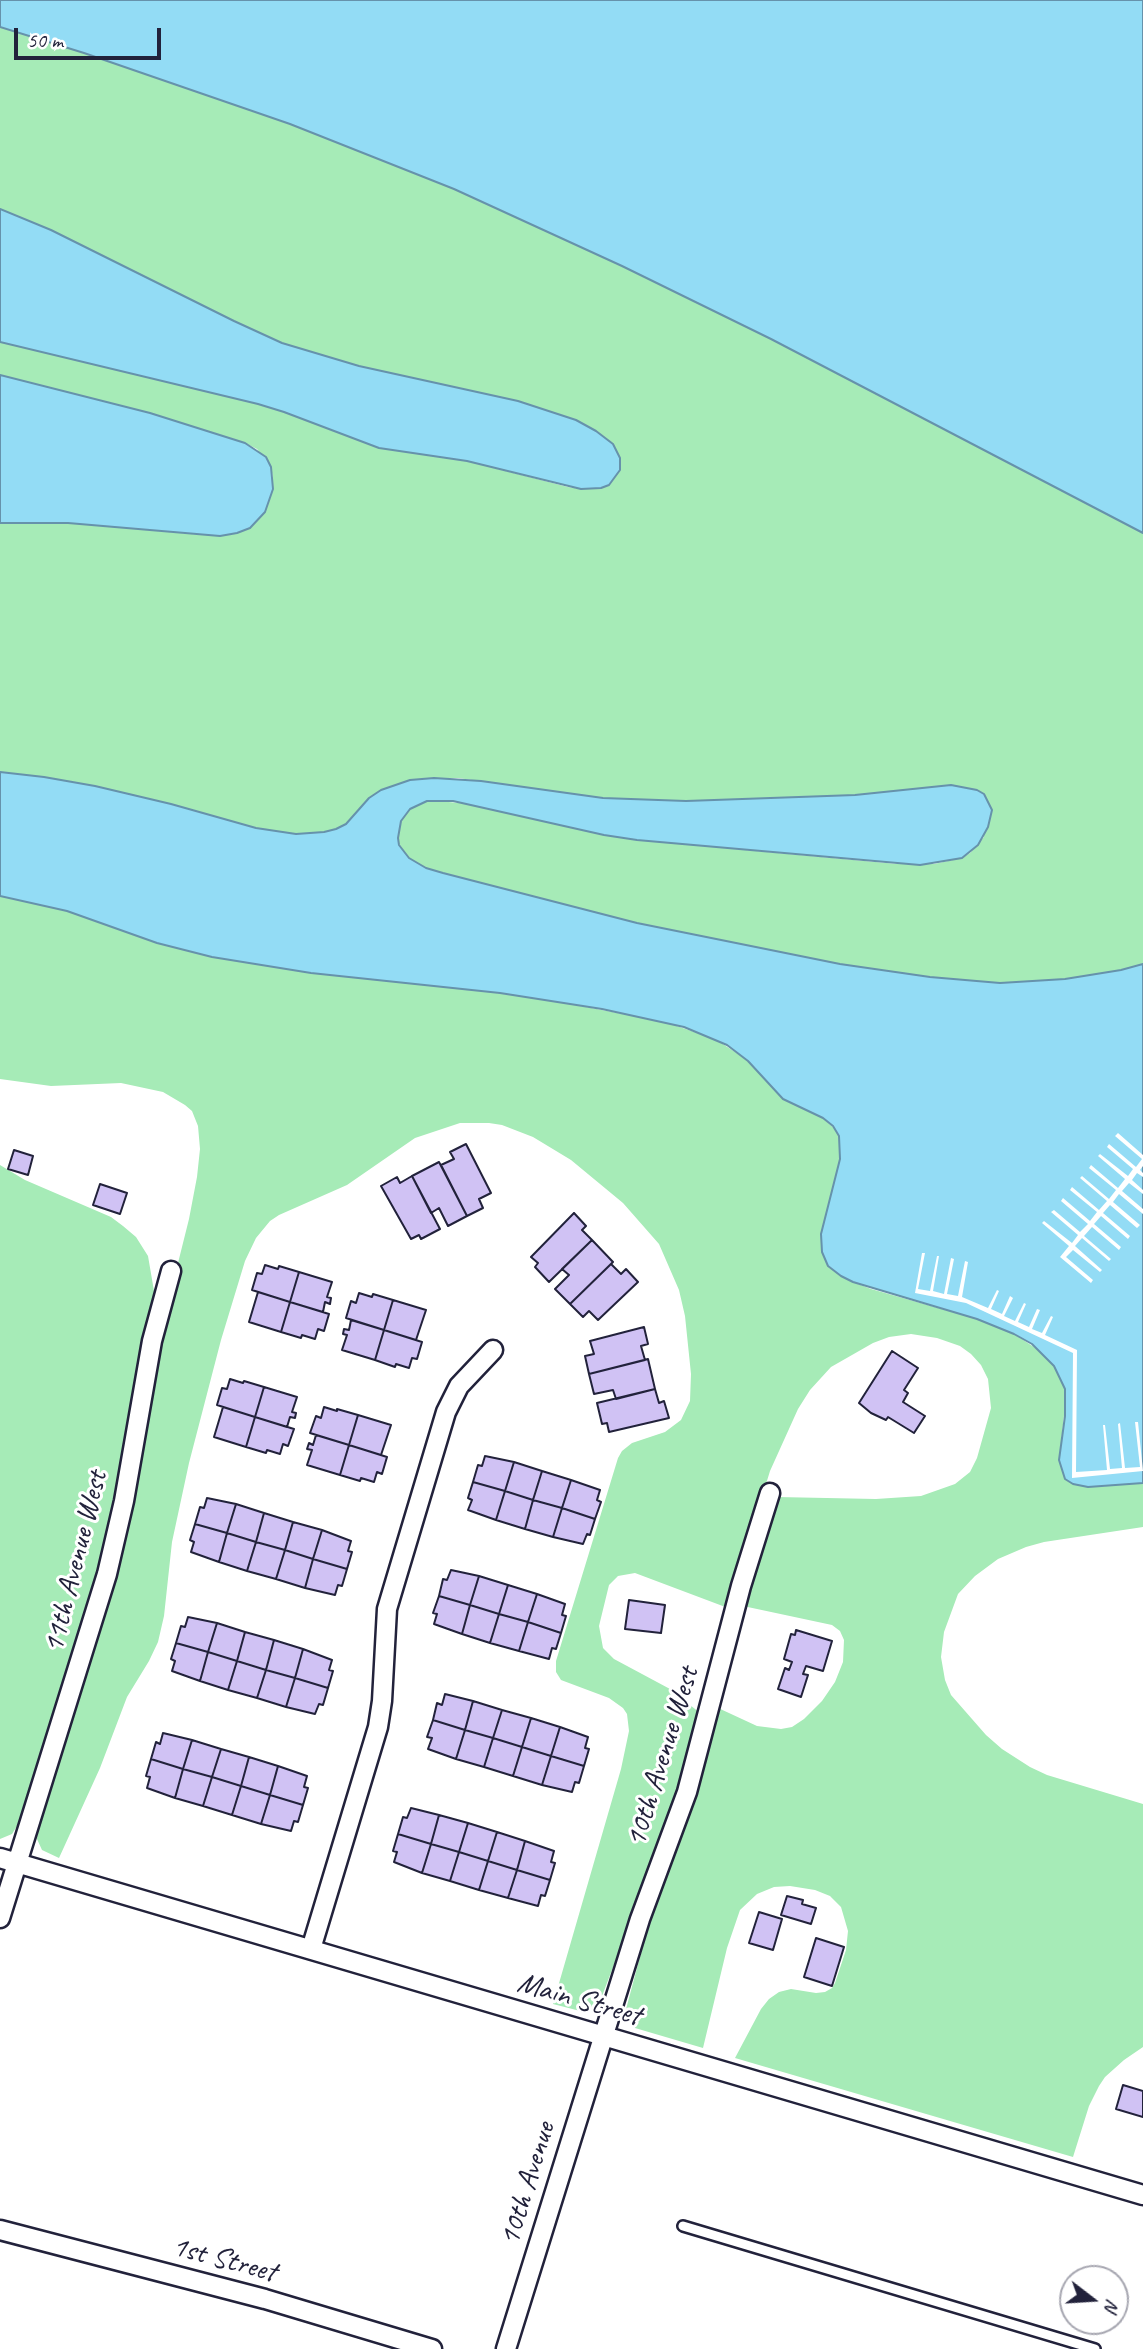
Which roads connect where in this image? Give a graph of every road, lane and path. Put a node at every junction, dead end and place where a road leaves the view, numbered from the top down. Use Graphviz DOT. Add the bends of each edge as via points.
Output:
graph roads {
  1 [pos="171,1271"];
  2 [pos="493,1350"];
  3 [pos="771,1493"];
  4 [pos="8,1860"];
  5 [pos="0,1918"];
  6 [pos="311,1949"];
  7 [pos="602,2036"];
  8 [pos="1143,2195"];
  9 [pos="683,2226"];
  10 [pos="0,2230"];
  11 [pos="432,2349"];
  12 [pos="506,2349"];
  13 [pos="1095,2349"];
  1 -- 4 [label="street, 11th Avenue West" via="152,1341 111,1558 93,1623"];
  2 -- 6 [label="street" via="450,1400 442,1424 387,1609 378,1727"];
  3 -- 7 [label="street, 10th Avenue West" via="741,1586 687,1793 648,1893"];
  4 -- 5 [label="street, 11th Avenue West"];
  4 -- 6 [label="street, Main Street"];
  6 -- 7 [label="street, Main Street"];
  7 -- 8 [label="street, Main Street"];
  7 -- 12 [label="street, 10th Avenue"];
  9 -- 13 [label="lane"];
  10 -- 11 [label="street, 1st Street" via="265,2299"];
}
